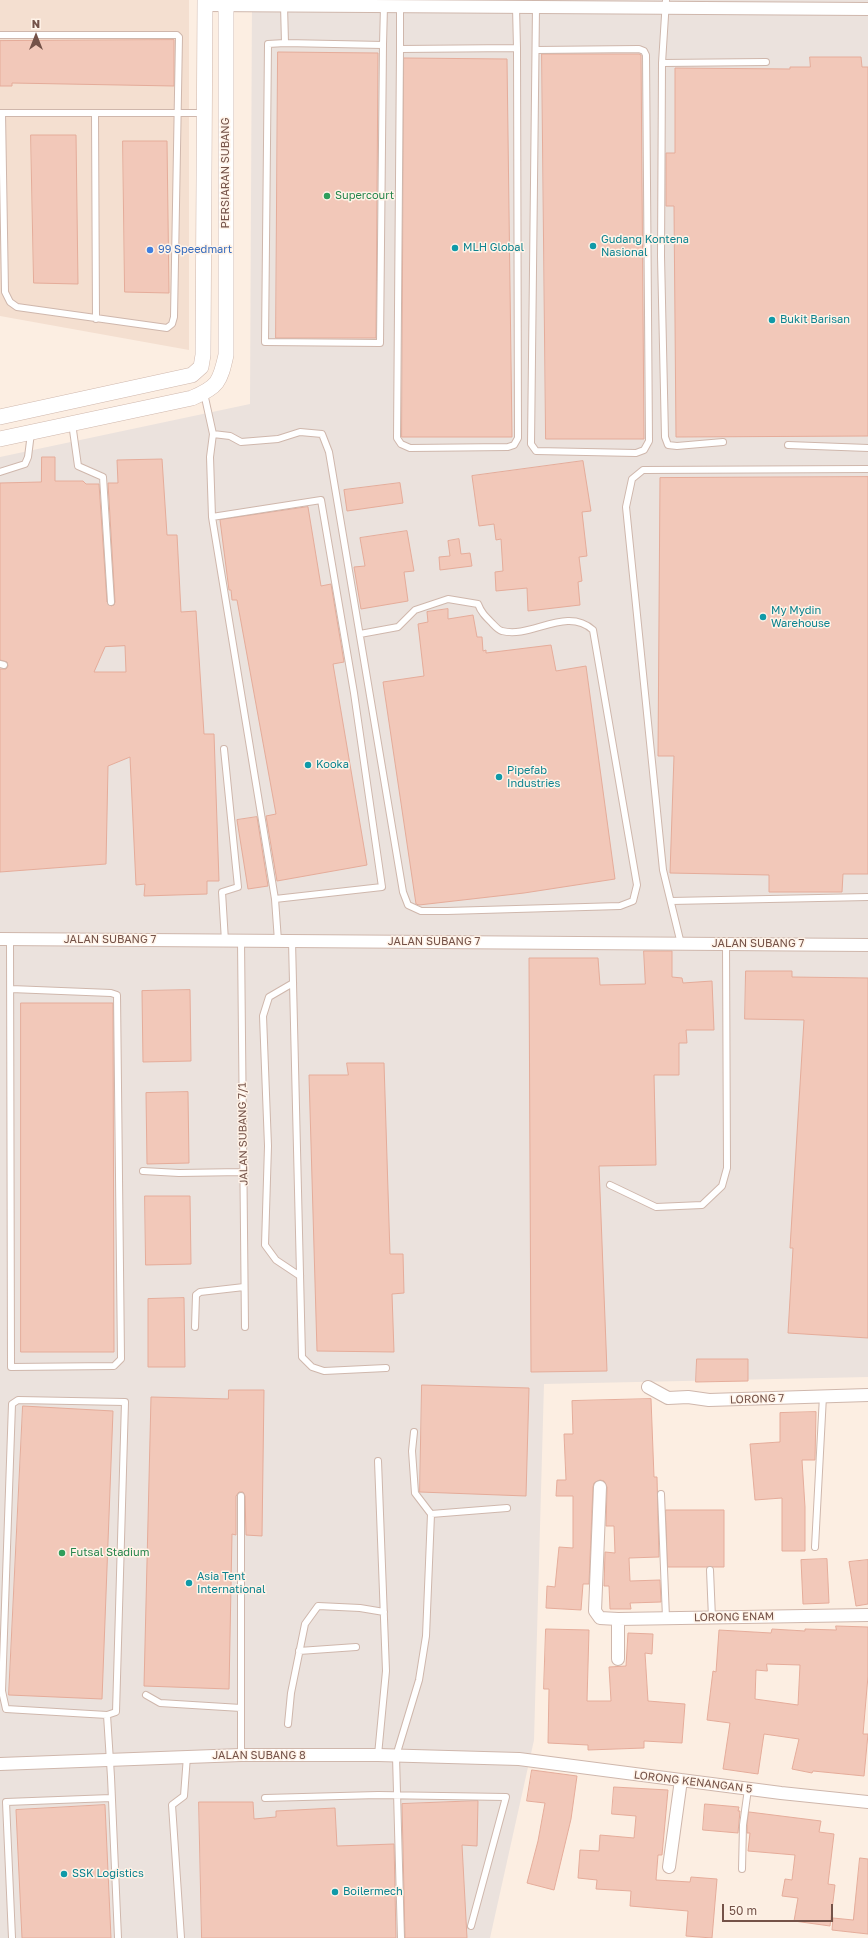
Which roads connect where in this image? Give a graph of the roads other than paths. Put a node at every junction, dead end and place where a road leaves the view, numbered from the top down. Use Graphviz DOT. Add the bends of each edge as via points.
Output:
graph roads {
  1 [pos="205,2"];
  2 [pos="226,3"];
  3 [pos="322,3"];
  4 [pos="648,4"];
  5 [pos="666,4"];
  6 [pos="799,4"];
  7 [pos="284,5"];
  8 [pos="384,6"];
  9 [pos="400,6"];
  10 [pos="516,7"];
  11 [pos="536,7"];
  12 [pos="868,9"];
  13 [pos="0,35"];
  14 [pos="285,43"];
  15 [pos="383,45"];
  16 [pos="517,48"];
  17 [pos="400,49"];
  18 [pos="536,50"];
  19 [pos="766,62"];
  20 [pos="662,63"];
  21 [pos="1,112"];
  22 [pos="95,112"];
  23 [pos="179,113"];
  24 [pos="204,113"];
  25 [pos="96,319"];
  26 [pos="204,393"];
  27 [pos="0,417"];
  28 [pos="72,424"];
  29 [pos="31,432"];
  30 [pos="213,434"];
  31 [pos="0,439"];
  32 [pos="723,442"];
  33 [pos="788,444"];
  34 [pos="868,448"];
  35 [pos="868,469"];
  36 [pos="0,472"];
  37 [pos="212,517"];
  38 [pos="111,602"];
  39 [pos="360,634"];
  40 [pos="224,749"];
  41 [pos="868,897"];
  42 [pos="276,899"];
  43 [pos="671,901"];
  44 [pos="5,940"];
  45 [pos="225,941"];
  46 [pos="241,941"];
  47 [pos="278,941"];
  48 [pos="292,941"];
  49 [pos="682,944"];
  50 [pos="726,944"];
  51 [pos="868,945"];
  52 [pos="293,983"];
  53 [pos="10,989"];
  54 [pos="144,1171"];
  55 [pos="243,1172"];
  56 [pos="610,1184"];
  57 [pos="300,1276"];
  58 [pos="244,1287"];
  59 [pos="195,1327"];
  60 [pos="244,1327"];
  61 [pos="386,1368"];
  62 [pos="648,1387"];
  63 [pos="868,1395"];
  64 [pos="823,1396"];
  65 [pos="414,1432"];
  66 [pos="378,1461"];
  67 [pos="600,1487"];
  68 [pos="661,1494"];
  69 [pos="241,1496"];
  70 [pos="507,1508"];
  71 [pos="431,1514"];
  72 [pos="815,1547"];
  73 [pos="710,1570"];
  74 [pos="384,1612"];
  75 [pos="868,1615"];
  76 [pos="666,1618"];
  77 [pos="712,1618"];
  78 [pos="618,1620"];
  79 [pos="356,1647"];
  80 [pos="299,1651"];
  81 [pos="618,1659"];
  82 [pos="146,1695"];
  83 [pos="241,1708"];
  84 [pos="107,1715"];
  85 [pos="288,1724"];
  86 [pos="241,1755"];
  87 [pos="378,1755"];
  88 [pos="188,1756"];
  89 [pos="396,1756"];
  90 [pos="109,1759"];
  91 [pos="519,1759"];
  92 [pos="0,1764"];
  93 [pos="681,1780"];
  94 [pos="748,1789"];
  95 [pos="397,1796"];
  96 [pos="111,1798"];
  97 [pos="265,1798"];
  98 [pos="868,1802"];
  99 [pos="669,1867"];
  100 [pos="742,1869"];
  101 [pos="471,1926"];
  102 [pos="12,1938"];
  103 [pos="118,1938"];
  104 [pos="181,1938"];
  105 [pos="401,1938"];
  1 -- 2 [label="street"];
  1 -- 24 [label="street, PERSIARAN SUBANG"];
  2 -- 7 [label="street"];
  2 -- 26 [label="street, PERSIARAN SUBANG" via="226,355 220,380"];
  3 -- 7 [label="street"];
  3 -- 8 [label="street"];
  4 -- 5 [label="street"];
  4 -- 11 [label="street"];
  5 -- 6 [label="street"];
  5 -- 20 [label="lane"];
  6 -- 12 [label="street"];
  7 -- 14 [label="lane"];
  8 -- 9 [label="street"];
  8 -- 15 [label="lane"];
  9 -- 10 [label="street"];
  9 -- 17 [label="lane"];
  10 -- 11 [label="street"];
  10 -- 16 [label="lane"];
  11 -- 18 [label="lane"];
  13 -- 23 [label="lane" via="177,35 180,40"];
  14 -- 15 [label="lane"];
  14 -- 15 [label="lane" via="268,44 265,342 380,343"];
  16 -- 17 [label="lane"];
  16 -- 17 [label="lane" via="518,438 514,444 500,448 410,448 401,444 397,438"];
  18 -- 18 [label="lane" via="640,49 646,55 649,441 644,450 636,453 536,451 531,444"];
  19 -- 20 [label="lane"];
  20 -- 32 [label="lane" via="661,256 665,437 668,444 677,446"];
  21 -- 22 [label="lane"];
  21 -- 25 [label="lane" via="6,297 17,307"];
  22 -- 23 [label="lane"];
  22 -- 25 [label="lane"];
  23 -- 24 [label="lane"];
  23 -- 25 [label="lane" via="172,324 167,328"];
  24 -- 27 [label="street, PERSIARAN SUBANG" via="203,355 200,367 192,375"];
  26 -- 28 [label="street, PERSIARAN SUBANG" via="192,398"];
  26 -- 30 [label="lane"];
  28 -- 29 [label="street, PERSIARAN SUBANG"];
  28 -- 38 [label="lane" via="78,466 103,476"];
  29 -- 31 [label="street, PERSIARAN SUBANG"];
  29 -- 36 [label="lane" via="25,464"];
  30 -- 37 [label="lane" via="210,457"];
  30 -- 39 [label="lane" via="230,436 241,442 278,439 300,432 322,434 329,452"];
  33 -- 34 [label="lane"];
  35 -- 43 [label="lane" via="643,470 632,479 626,507 663,870"];
  37 -- 42 [label="lane"];
  37 -- 42 [label="lane" via="321,500 354,693 382,887"];
  39 -- 39 [label="lane" via="403,892 408,905 421,911 447,911 620,906 633,901 636,885 592,630 585,623 563,621 514,632 501,631 481,612 478,604 448,598 415,610 398,627"];
  40 -- 45 [label="lane" via="238,886 222,892"];
  41 -- 43 [label="lane"];
  42 -- 47 [label="lane"];
  43 -- 49 [label="lane"];
  44 -- 45 [label="street, JALAN SUBANG 7"];
  44 -- 53 [label="lane"];
  45 -- 46 [label="street, JALAN SUBANG 7"];
  46 -- 47 [label="street, JALAN SUBANG 7"];
  46 -- 55 [label="lane, JALAN SUBANG 7/1"];
  47 -- 48 [label="street, JALAN SUBANG 7"];
  48 -- 49 [label="street, JALAN SUBANG 7"];
  48 -- 52 [label="lane"];
  49 -- 50 [label="street, JALAN SUBANG 7"];
  50 -- 51 [label="street, JALAN SUBANG 7"];
  50 -- 56 [label="lane" via="727,1168 722,1186 702,1205 656,1207"];
  52 -- 57 [label="lane"];
  52 -- 57 [label="lane" via="269,997 263,1016 268,1146 265,1245 276,1260"];
  53 -- 53 [label="lane" via="117,995 121,1359 114,1366 11,1367"];
  54 -- 55 [label="lane"];
  55 -- 58 [label="lane, JALAN SUBANG 7/1"];
  57 -- 61 [label="lane" via="302,1357 312,1367 324,1371"];
  58 -- 59 [label="lane" via="196,1294"];
  58 -- 60 [label="lane, JALAN SUBANG 7/1"];
  62 -- 64 [label="street, LORONG 7" via="668,1398 708,1400"];
  63 -- 64 [label="street, LORONG 7"];
  64 -- 72 [label="lane"];
  65 -- 71 [label="lane" via="412,1451 415,1493"];
  66 -- 74 [label="lane"];
  67 -- 78 [label="street, LORONG ENAM" via="595,1611 600,1618"];
  68 -- 76 [label="lane"];
  69 -- 83 [label="lane"];
  70 -- 71 [label="lane"];
  71 -- 89 [label="lane" via="426,1636 419,1680"];
  73 -- 77 [label="lane"];
  74 -- 80 [label="lane" via="318,1606 305,1624"];
  74 -- 87 [label="lane" via="386,1671"];
  75 -- 77 [label="street, LORONG ENAM"];
  76 -- 77 [label="street, LORONG ENAM"];
  76 -- 78 [label="street, LORONG ENAM"];
  78 -- 81 [label="street"];
  79 -- 80 [label="lane"];
  80 -- 85 [label="lane"];
  82 -- 83 [label="lane" via="160,1703"];
  83 -- 86 [label="lane"];
  84 -- 84 [label="lane" via="6,1709 2,1691 12,1404 18,1400 125,1402 116,1712"];
  84 -- 90 [label="lane"];
  86 -- 87 [label="street, JALAN SUBANG 8"];
  86 -- 88 [label="street, JALAN SUBANG 8"];
  87 -- 89 [label="street, JALAN SUBANG 8"];
  88 -- 90 [label="street, JALAN SUBANG 8"];
  88 -- 104 [label="lane" via="184,1796 172,1805"];
  89 -- 91 [label="street, JALAN SUBANG 8"];
  89 -- 95 [label="lane"];
  90 -- 92 [label="street, JALAN SUBANG 8"];
  90 -- 96 [label="lane"];
  91 -- 93 [label="street, LORONG KENANGAN 5"];
  93 -- 94 [label="street, LORONG KENANGAN 5"];
  93 -- 99 [label="street"];
  94 -- 98 [label="street, LORONG KENANGAN 5"];
  94 -- 100 [label="lane" via="743,1825"];
  95 -- 97 [label="lane"];
  95 -- 101 [label="lane" via="506,1797"];
  95 -- 105 [label="lane"];
  96 -- 102 [label="lane" via="6,1802"];
  96 -- 103 [label="lane"];
}
